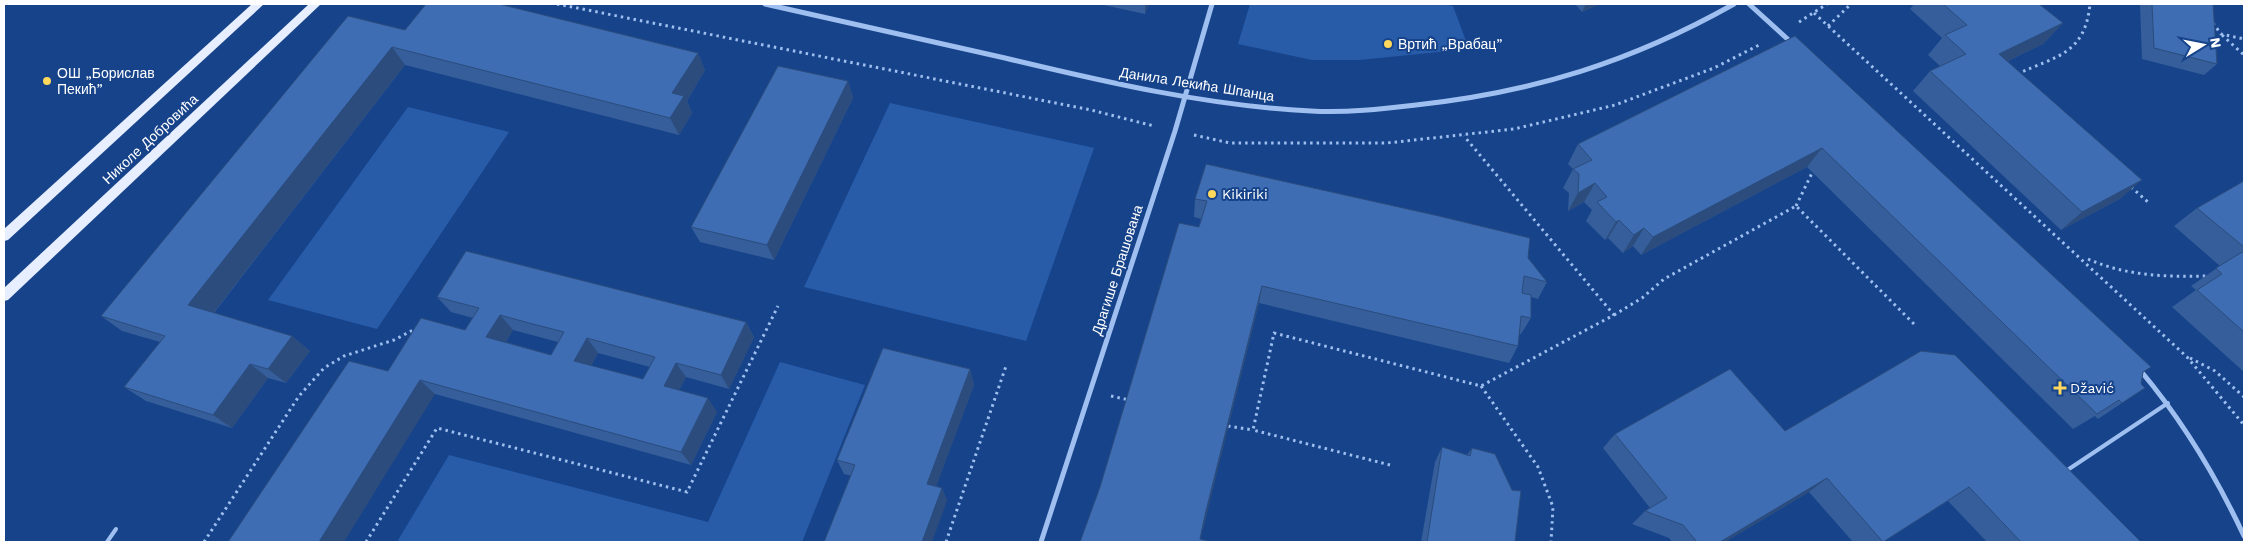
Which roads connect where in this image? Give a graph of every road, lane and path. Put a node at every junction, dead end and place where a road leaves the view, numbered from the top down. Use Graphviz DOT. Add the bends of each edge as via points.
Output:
graph roads {
  1 [pos="259,4"];
  2 [pos="316,4"];
  3 [pos="765,4"];
  4 [pos="1212,4"];
  5 [pos="1734,4"];
  6 [pos="1749,4"];
  7 [pos="1827,4"];
  8 [pos="1851,4"];
  9 [pos="2090,4"];
  10 [pos="2211,18"];
  11 [pos="1828,26"];
  12 [pos="2221,34"];
  13 [pos="2244,39"];
  14 [pos="1796,46"];
  15 [pos="2244,55"];
  16 [pos="2016,74"];
  17 [pos="1184,97"];
  18 [pos="1464,136"];
  19 [pos="1812,173"];
  20 [pos="2126,183"];
  21 [pos="2148,202"];
  22 [pos="1796,206"];
  23 [pos="4,236"];
  24 [pos="2088,258"];
  25 [pos="2208,276"];
  26 [pos="4,296"];
  27 [pos="778,306"];
  28 [pos="1614,315"];
  29 [pos="422,326"];
  30 [pos="1915,326"];
  31 [pos="2187,357"];
  32 [pos="1006,366"];
  33 [pos="2137,367"];
  34 [pos="1481,386"];
  35 [pos="2244,397"];
  36 [pos="2168,403"];
  37 [pos="2244,425"];
  38 [pos="1228,426"];
  39 [pos="1252,430"];
  40 [pos="1390,465"];
  41 [pos="2070,479"];
  42 [pos="116,529"];
  43 [pos="2244,536"];
  44 [pos="107,542"];
  45 [pos="204,542"];
  46 [pos="366,542"];
  47 [pos="946,542"];
  48 [pos="1041,542"];
  49 [pos="1551,542"];
  1 -- 23 [label="main road, Николе Добровића"];
  2 -- 26 [label="main road, Николе Добровића"];
  3 -- 17 [label="street, Данила Лекића Шпанца"];
  4 -- 17 [label="street, Драгише Брашована"];
  5 -- 17 [label="street, Данила Лекића Шпанца" via="1687,32 1627,58 1564,79 1488,97 1339,111 1263,107"];
  6 -- 14 [label="street"];
  7 -- 11 [label="path" via="1814,13"];
  8 -- 11 [label="path"];
  9 -- 16 [label="path" via="2079,41"];
  10 -- 12 [label="path"];
  11 -- 31 [label="path"];
  12 -- 13 [label="path"];
  12 -- 15 [label="path"];
  17 -- 48 [label="street, Драгише Брашована"];
  18 -- 28 [label="path"];
  19 -- 22 [label="path"];
  20 -- 21 [label="path"];
  22 -- 28 [label="path" via="1664,279 1642,298"];
  22 -- 30 [label="path"];
  24 -- 25 [label="path" via="2123,272 2166,277"];
  27 -- 46 [label="path" via="687,492 437,428"];
  28 -- 34 [label="path"];
  29 -- 45 [label="path" via="394,340 344,356 324,368 299,396"];
  31 -- 35 [label="path" via="2215,371"];
  31 -- 37 [label="path"];
  32 -- 47 [label="path"];
  33 -- 36 [label="street"];
  34 -- 39 [label="path" via="1274,333"];
  34 -- 49 [label="path" via="1538,466 1552,507"];
  36 -- 41 [label="lane" via="2063,472"];
  36 -- 43 [label="street" via="2213,473"];
  38 -- 39 [label="path"];
  39 -- 40 [label="path"];
  42 -- 44 [label="lane"];
}
